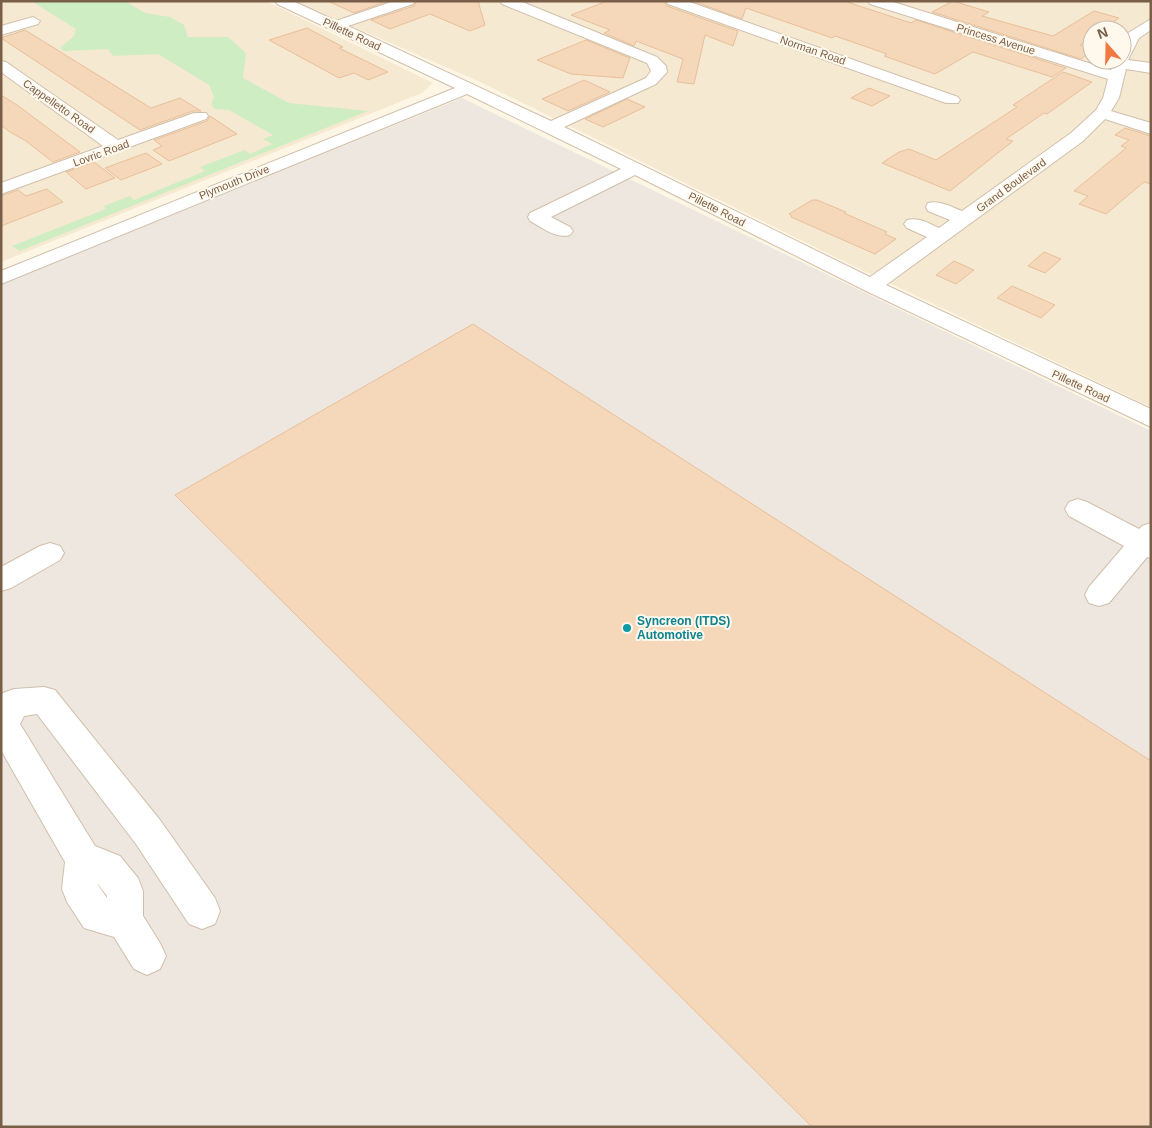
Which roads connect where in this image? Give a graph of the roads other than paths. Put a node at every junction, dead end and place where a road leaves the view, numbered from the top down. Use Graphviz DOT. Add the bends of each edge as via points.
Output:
graph roads {
  1 [pos="282,1"];
  2 [pos="408,1"];
  3 [pos="507,1"];
  4 [pos="875,1"];
  5 [pos="912,1"];
  6 [pos="677,2"];
  7 [pos="314,3"];
  8 [pos="298,8"];
  9 [pos="898,8"];
  10 [pos="33,22"];
  11 [pos="1151,23"];
  12 [pos="335,26"];
  13 [pos="1,30"];
  14 [pos="1132,38"];
  15 [pos="1082,54"];
  16 [pos="1,66"];
  17 [pos="1132,66"];
  18 [pos="1151,68"];
  19 [pos="1118,70"];
  20 [pos="468,88"];
  21 [pos="952,100"];
  22 [pos="1102,113"];
  23 [pos="200,116"];
  24 [pos="551,127"];
  25 [pos="1151,129"];
  26 [pos="116,147"];
  27 [pos="636,168"];
  28 [pos="1,189"];
  29 [pos="935,207"];
  30 [pos="964,219"];
  31 [pos="914,224"];
  32 [pos="563,231"];
  33 [pos="941,236"];
  34 [pos="4,273"];
  35 [pos="872,286"];
  36 [pos="1151,419"];
  37 [pos="1078,509"];
  38 [pos="1148,541"];
  39 [pos="50,553"];
  40 [pos="1,580"];
  41 [pos="1099,595"];
  42 [pos="5,694"];
  43 [pos="202,911"];
  44 [pos="147,956"];
  1 -- 8 [label="street, Pillette Road"];
  2 -- 12 [label="street"];
  3 -- 24 [label="street" via="652,60 658,66 659,72 651,80"];
  4 -- 9 [label="street, Princess Avenue"];
  5 -- 9 [label="street"];
  6 -- 21 [label="street, Norman Road"];
  7 -- 8 [label="street"];
  8 -- 12 [label="street, Pillette Road"];
  9 -- 15 [label="street, Princess Avenue"];
  10 -- 13 [label="street"];
  11 -- 14 [label="street, Grand Boulevard"];
  12 -- 20 [label="street, Pillette Road"];
  16 -- 26 [label="street, Cappelletto Road"];
  17 -- 18 [label="street, Princess Avenue"];
  19 -- 22 [label="street, Grand Boulevard" via="1111,98"];
  20 -- 24 [label="street, Pillette Road"];
  20 -- 34 [label="street, Plymouth Drive"];
  22 -- 25 [label="street"];
  22 -- 30 [label="street, Grand Boulevard" via="1077,137"];
  23 -- 26 [label="street, Lovric Road"];
  24 -- 27 [label="street, Pillette Road"];
  26 -- 28 [label="street, Lovric Road"];
  27 -- 32 [label="street" via="537,217"];
  27 -- 35 [label="street, Pillette Road"];
  29 -- 30 [label="street"];
  30 -- 33 [label="street, Grand Boulevard"];
  31 -- 33 [label="street"];
  33 -- 35 [label="street, Grand Boulevard"];
  35 -- 36 [label="street, Pillette Road"];
  37 -- 38 [label="street"];
  38 -- 41 [label="street"];
  39 -- 40 [label="street"];
  42 -- 43 [label="street" via="44,700 148,832"];
  42 -- 44 [label="street" via="4,725 84,859 80,889 97,914 125,921"];
}
